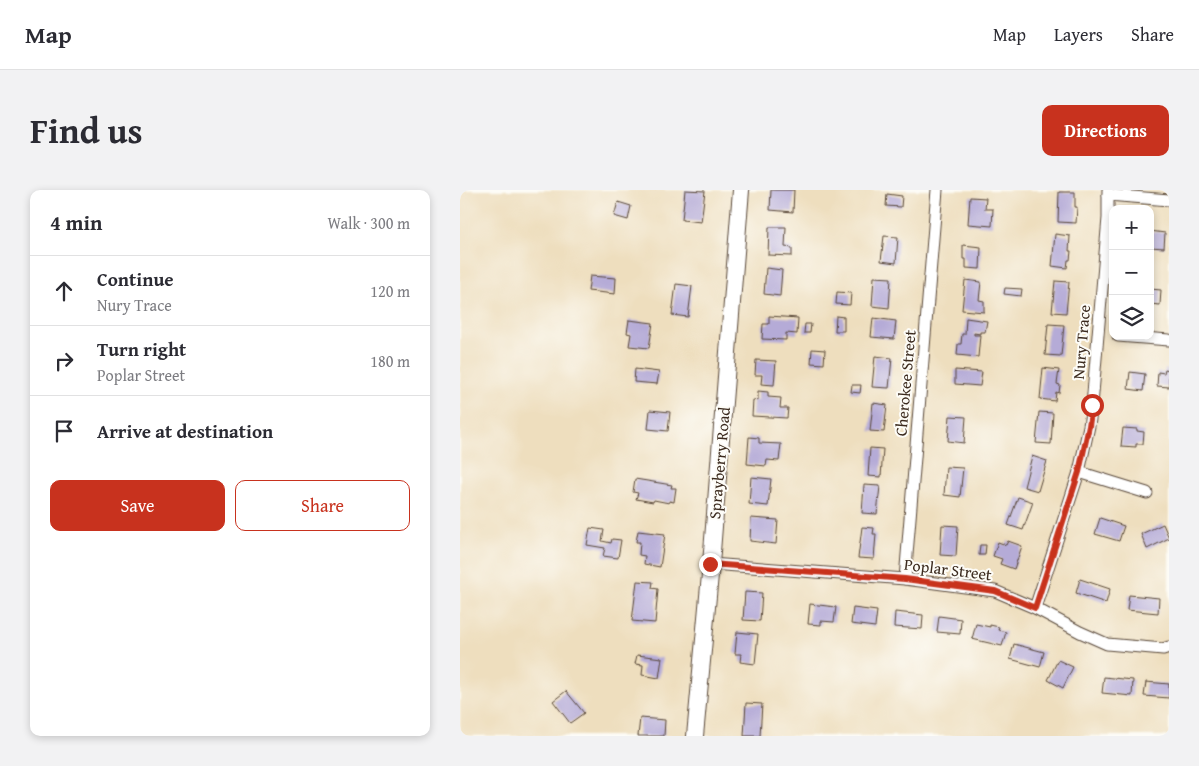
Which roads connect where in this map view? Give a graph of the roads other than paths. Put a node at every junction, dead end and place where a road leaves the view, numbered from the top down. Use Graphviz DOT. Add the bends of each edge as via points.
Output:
graph roads {
  1 [pos="741,190"];
  2 [pos="937,190"];
  3 [pos="1108,193"];
  4 [pos="1169,200"];
  5 [pos="1098,335"];
  6 [pos="1109,336"];
  7 [pos="1154,339"];
  8 [pos="1169,340"];
  9 [pos="1079,472"];
  10 [pos="1147,494"];
  11 [pos="710,564"];
  12 [pos="905,579"];
  13 [pos="1035,608"];
  14 [pos="1169,648"];
  15 [pos="695,736"];
  1 -- 11 [label="street, Sprayberry Road"];
  2 -- 12 [label="street, Cherokee Street"];
  3 -- 4 [label="street"];
  3 -- 5 [label="street, Nury Trace"];
  5 -- 6 [label="street"];
  5 -- 9 [label="street, Nury Trace" via="1092,405"];
  7 -- 8 [label="street"];
  9 -- 10 [label="street"];
  9 -- 13 [label="street, Nury Trace"];
  11 -- 12 [label="street, Poplar Street"];
  11 -- 15 [label="street, Sprayberry Road"];
  12 -- 13 [label="street, Poplar Street" via="995,591"];
  13 -- 14 [label="street, Poplar Street" via="1107,644"];
}
